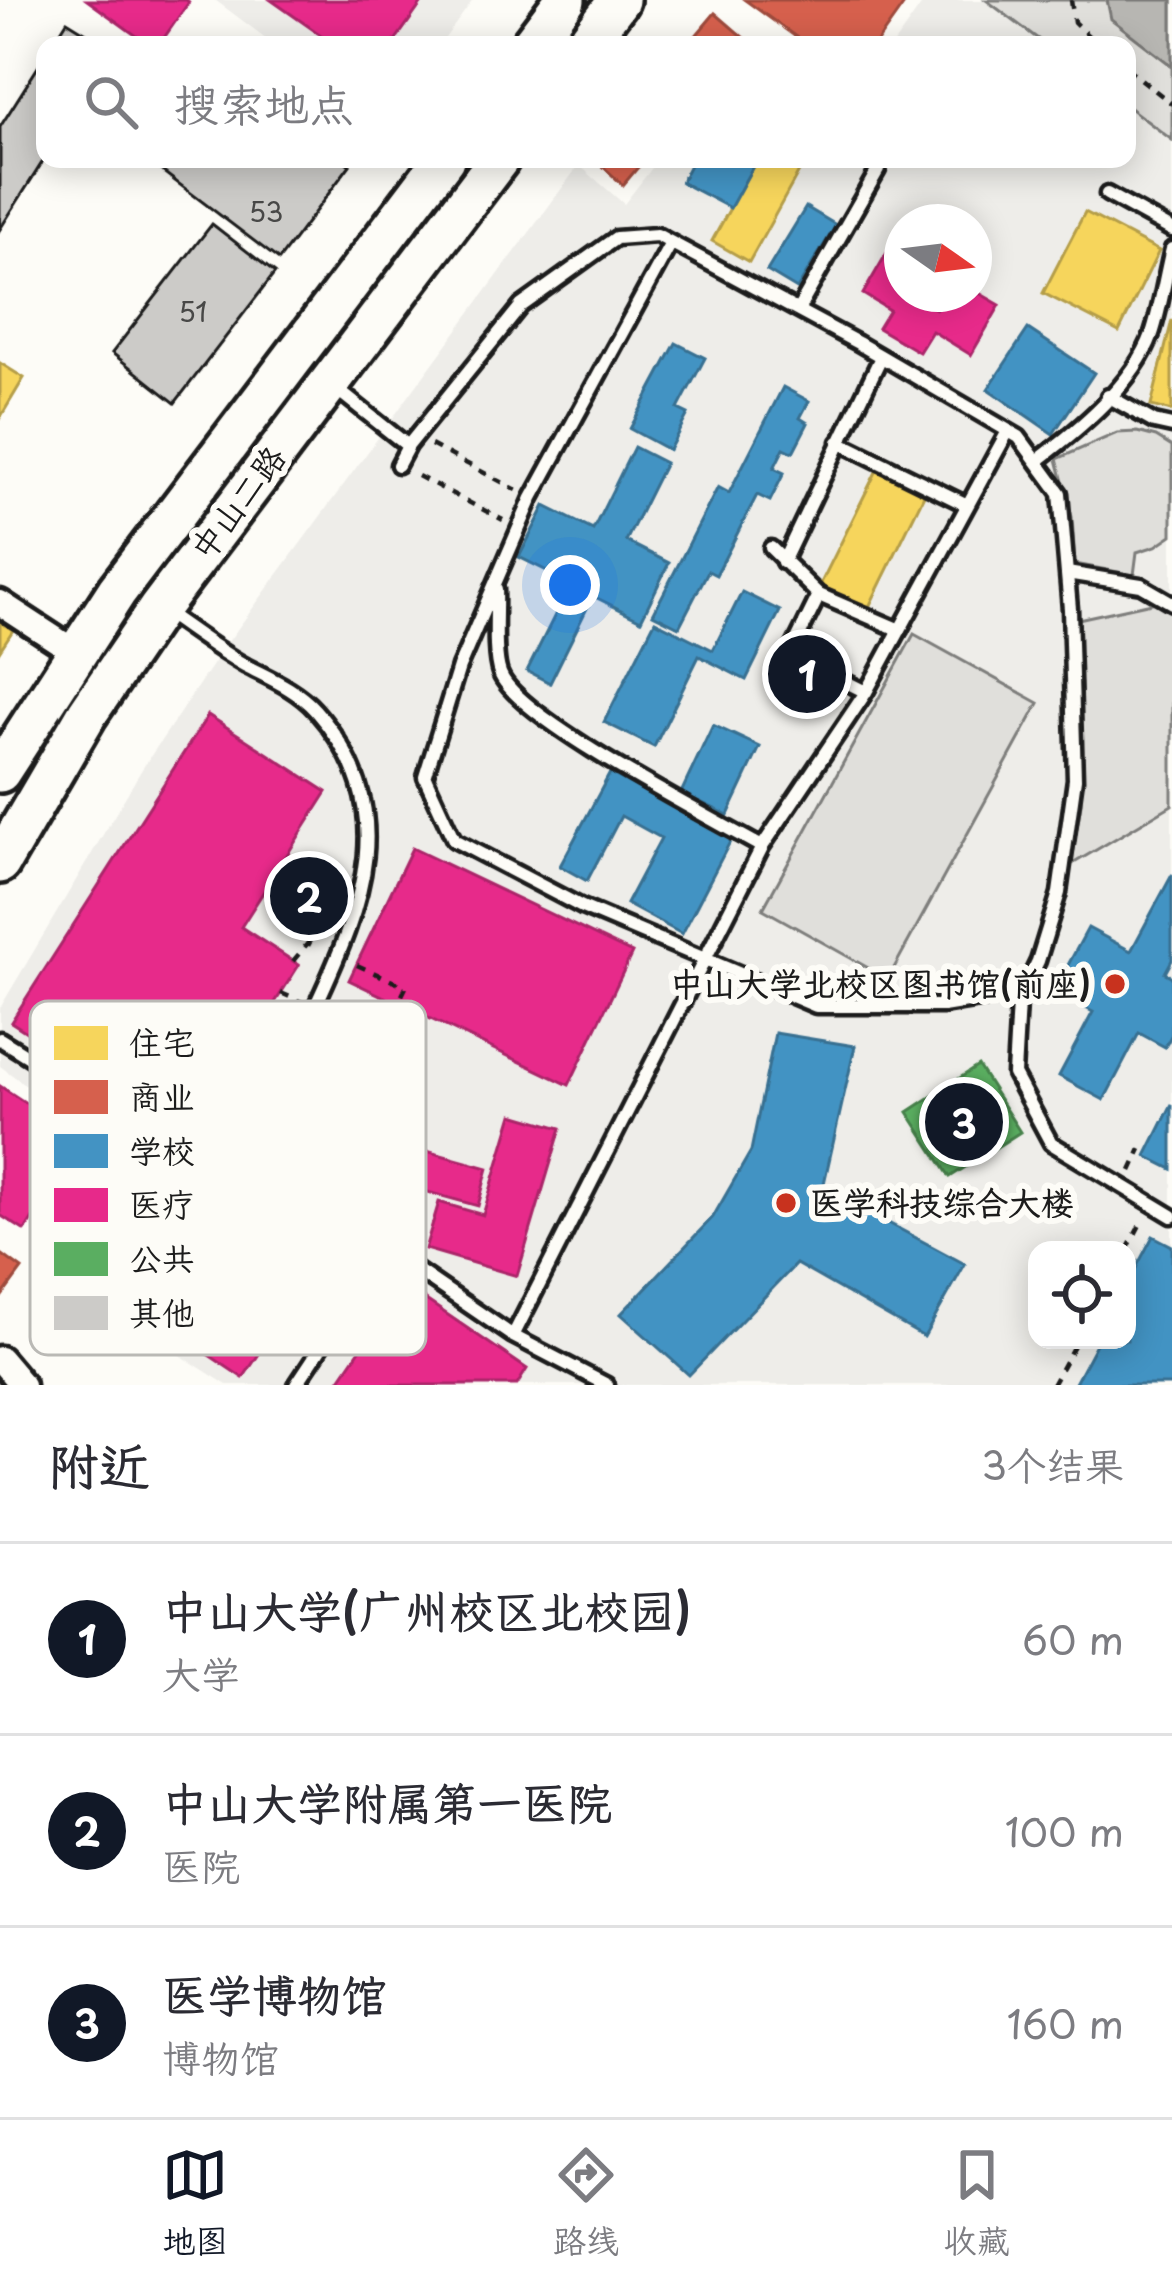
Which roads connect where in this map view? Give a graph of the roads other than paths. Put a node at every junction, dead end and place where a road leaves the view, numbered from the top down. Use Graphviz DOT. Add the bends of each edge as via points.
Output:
graph roads {
  1 [pos="619,0"];
  2 [pos="553,4"];
  3 [pos="536,36"];
  4 [pos="592,36"];
  5 [pos="437,168"];
  6 [pos="492,168"];
  7 [pos="878,170"];
  8 [pos="1106,194"];
  9 [pos="1172,230"];
  10 [pos="671,243"];
  11 [pos="1172,250"];
  12 [pos="798,310"];
  13 [pos="881,357"];
  14 [pos="328,383"];
  15 [pos="1108,396"];
  16 [pos="1172,426"];
  17 [pos="1008,430"];
  18 [pos="839,442"];
  19 [pos="408,446"];
  20 [pos="1037,461"];
  21 [pos="398,465"];
  22 [pos="967,505"];
  23 [pos="771,548"];
  24 [pos="783,562"];
  25 [pos="1067,573"];
  26 [pos="495,586"];
  27 [pos="819,595"];
  28 [pos="0,603"];
  29 [pos="1172,603"];
  30 [pos="159,608"];
  31 [pos="900,630"];
  32 [pos="75,652"];
  33 [pos="866,692"];
  34 [pos="0,772"];
  35 [pos="762,847"];
  36 [pos="0,863"];
  37 [pos="704,961"];
  38 [pos="1023,993"];
  39 [pos="318,1001"];
  40 [pos="0,1039"];
  41 [pos="30,1058"];
  42 [pos="1172,1216"];
  43 [pos="426,1276"];
  44 [pos="513,1336"];
  45 [pos="316,1355"];
  46 [pos="0,1360"];
  47 [pos="22,1385"];
  48 [pos="296,1385"];
  49 [pos="607,1385"];
  1 -- 4 [label="main road"];
  2 -- 3 [label="main road"];
  5 -- 32 [label="main road, 中山二路"];
  6 -- 14 [label="main road, 中山二路"];
  7 -- 12 [label="lane"];
  8 -- 9 [label="lane"];
  10 -- 12 [label="lane"];
  10 -- 19 [label="lane" via="657,235 616,238 521,306"];
  10 -- 26 [label="lane" via="532,498"];
  11 -- 15 [label="lane" via="1151,335"];
  12 -- 13 [label="lane"];
  13 -- 17 [label="lane"];
  13 -- 18 [label="lane"];
  14 -- 19 [label="lane"];
  14 -- 30 [label="main road, 中山二路"];
  15 -- 16 [label="lane"];
  15 -- 20 [label="lane"];
  17 -- 20 [label="lane"];
  17 -- 22 [label="lane"];
  18 -- 22 [label="lane"];
  18 -- 24 [label="lane"];
  19 -- 21 [label="lane"];
  20 -- 25 [label="lane" via="1060,493"];
  22 -- 31 [label="lane"];
  23 -- 24 [label="lane"];
  24 -- 27 [label="lane"];
  25 -- 29 [label="lane" via="1141,585"];
  25 -- 38 [label="lane" via="1075,778 1059,893"];
  26 -- 35 [label="lane" via="500,673 519,698 608,761"];
  26 -- 37 [label="lane" via="425,777 454,841"];
  27 -- 31 [label="lane"];
  27 -- 33 [label="lane" via="790,654"];
  28 -- 32 [label="street"];
  30 -- 36 [label="main road, 中山二路"];
  30 -- 39 [label="lane" via="283,683 315,710 356,772 368,827 364,880 352,929"];
  31 -- 33 [label="lane"];
  32 -- 34 [label="main road, 中山二路"];
  33 -- 35 [label="lane"];
  35 -- 37 [label="lane"];
  37 -- 38 [label="lane" via="816,1006 943,1006"];
  37 -- 44 [label="lane"];
  38 -- 42 [label="lane" via="1014,1074 1051,1143"];
  40 -- 41 [label="lane"];
  43 -- 44 [label="lane"];
  44 -- 49 [label="lane"];
  45 -- 48 [label="lane"];
  46 -- 47 [label="street"];
}
